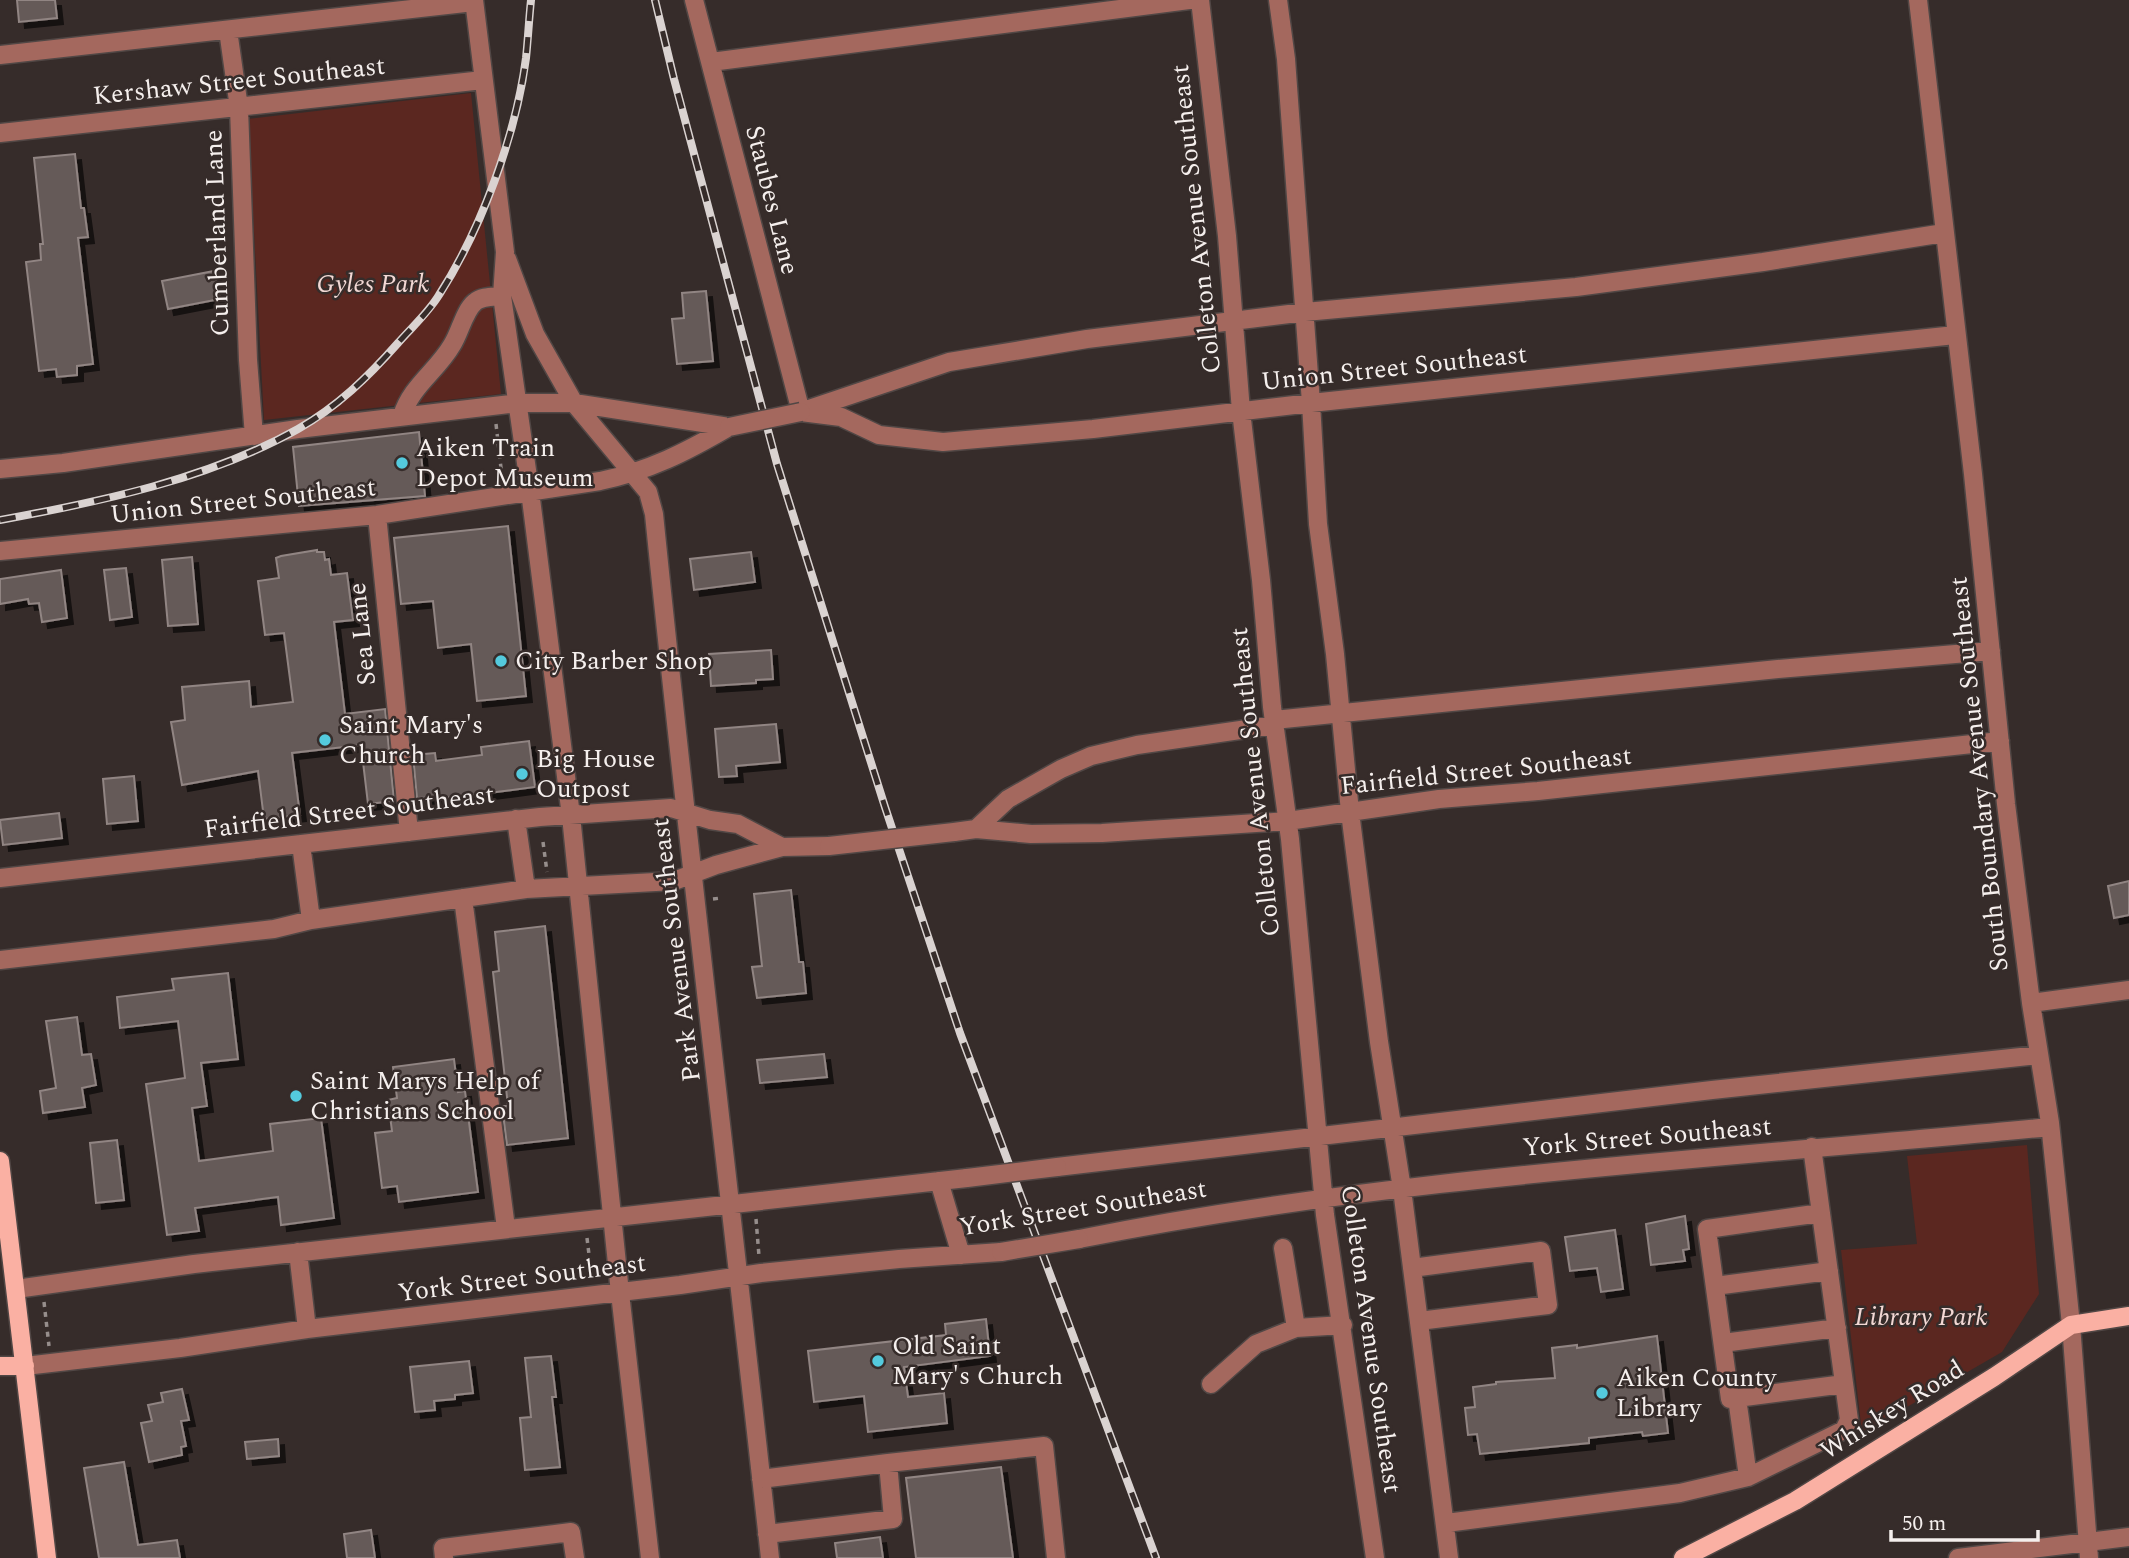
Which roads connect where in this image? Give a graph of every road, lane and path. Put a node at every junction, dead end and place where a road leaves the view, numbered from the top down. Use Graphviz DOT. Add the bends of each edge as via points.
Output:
graph roads {
  1 [pos="695,0"];
  2 [pos="1189,0"];
  3 [pos="1200,0"];
  4 [pos="1278,0"];
  5 [pos="1919,0"];
  6 [pos="474,1"];
  7 [pos="228,30"];
  8 [pos="0,55"];
  9 [pos="711,62"];
  10 [pos="483,80"];
  11 [pos="239,108"];
  12 [pos="0,133"];
  13 [pos="1944,233"];
  14 [pos="505,252"];
  15 [pos="502,296"];
  16 [pos="1305,312"];
  17 [pos="1234,322"];
  18 [pos="1955,335"];
  19 [pos="518,403"];
  20 [pos="1311,403"];
  21 [pos="574,404"];
  22 [pos="1241,411"];
  23 [pos="801,412"];
  24 [pos="402,416"];
  25 [pos="495,418"];
  26 [pos="729,427"];
  27 [pos="254,436"];
  28 [pos="0,469"];
  29 [pos="633,474"];
  30 [pos="502,477"];
  31 [pos="530,491"];
  32 [pos="377,515"];
  33 [pos="0,551"];
  34 [pos="1991,652"];
  35 [pos="1340,712"];
  36 [pos="1274,722"];
  37 [pos="2000,741"];
  38 [pos="1350,811"];
  39 [pos="686,812"];
  40 [pos="571,816"];
  41 [pos="516,820"];
  42 [pos="1288,821"];
  43 [pos="976,829"];
  44 [pos="409,832"];
  45 [pos="543,842"];
  46 [pos="301,844"];
  47 [pos="782,847"];
  48 [pos="547,873"];
  49 [pos="694,874"];
  50 [pos="0,878"];
  51 [pos="578,886"];
  52 [pos="526,889"];
  53 [pos="463,898"];
  54 [pos="721,898"];
  55 [pos="713,900"];
  56 [pos="311,920"];
  57 [pos="0,960"];
  58 [pos="2129,990"];
  59 [pos="2031,1003"];
  60 [pos="2038,1055"];
  61 [pos="1392,1126"];
  62 [pos="2050,1127"];
  63 [pos="1317,1135"];
  64 [pos="1812,1147"];
  65 [pos="0,1161"];
  66 [pos="939,1181"];
  67 [pos="1402,1189"];
  68 [pos="1324,1200"];
  69 [pos="731,1203"];
  70 [pos="1821,1213"];
  71 [pos="613,1216"];
  72 [pos="755,1219"];
  73 [pos="506,1228"];
  74 [pos="587,1233"];
  75 [pos="1283,1248"];
  76 [pos="298,1252"];
  77 [pos="961,1255"];
  78 [pos="760,1262"];
  79 [pos="1412,1268"];
  80 [pos="1829,1271"];
  81 [pos="740,1276"];
  82 [pos="592,1283"];
  83 [pos="1715,1286"];
  84 [pos="8,1290"];
  85 [pos="620,1293"];
  86 [pos="43,1299"];
  87 [pos="2129,1316"];
  88 [pos="1419,1321"];
  89 [pos="1343,1325"];
  90 [pos="2071,1325"];
  91 [pos="1296,1328"];
  92 [pos="1837,1328"];
  93 [pos="307,1329"];
  94 [pos="1723,1343"];
  95 [pos="50,1356"];
  96 [pos="0,1366"];
  97 [pos="24,1366"];
  98 [pos="1211,1384"];
  99 [pos="1844,1384"];
  100 [pos="1737,1398"];
  101 [pos="888,1463"];
  102 [pos="1748,1477"];
  103 [pos="761,1479"];
  104 [pos="1446,1523"];
  105 [pos="767,1534"];
  106 [pos="2129,1537"];
  107 [pos="2088,1550"];
  108 [pos="47,1558"];
  109 [pos="444,1558"];
  110 [pos="575,1558"];
  111 [pos="650,1558"];
  112 [pos="770,1558"];
  113 [pos="1056,1558"];
  114 [pos="1376,1558"];
  115 [pos="1449,1558"];
  116 [pos="1683,1558"];
  117 [pos="1958,1558"];
  1 -- 9 [label="street, Staubes Lane"];
  2 -- 9 [label="street"];
  3 -- 17 [label="street, Colleton Avenue Southeast"];
  4 -- 16 [label="street, Colleton Avenue Southeast"];
  5 -- 13 [label="street, South Boundary Avenue Southeast"];
  6 -- 7 [label="street, Kershaw Street Southeast"];
  6 -- 10 [label="street, Park Avenue Southeast"];
  7 -- 8 [label="street, Kershaw Street Southeast"];
  7 -- 11 [label="street, Cumberland Lane"];
  9 -- 23 [label="street, Staubes Lane"];
  10 -- 11 [label="street, Kershaw Street Southeast"];
  10 -- 14 [label="street, Park Avenue Southeast"];
  11 -- 12 [label="street, Kershaw Street Southeast"];
  11 -- 27 [label="street, Cumberland Lane"];
  13 -- 16 [label="street, Union Street Southeast" via="1576,287"];
  13 -- 18 [label="street, South Boundary Avenue Southeast"];
  14 -- 15 [label="street, Park Avenue Southeast"];
  14 -- 21 [label="street, Park Avenue Southeast" via="535,334"];
  15 -- 19 [label="street, Park Avenue Southeast"];
  15 -- 24 [label="street" via="473,303 452,345 420,382"];
  16 -- 17 [label="street, Union Street Southeast"];
  16 -- 20 [label="street, Colleton Avenue Southeast"];
  17 -- 22 [label="street, Colleton Avenue Southeast"];
  17 -- 23 [label="street, Union Street Southeast" via="1087,339 949,362"];
  18 -- 20 [label="street, Union Street Southeast"];
  18 -- 34 [label="street, South Boundary Avenue Southeast"];
  19 -- 21 [label="street, Union Street Southeast"];
  19 -- 24 [label="street, Union Street Southeast"];
  19 -- 31 [label="street, Park Avenue Southeast"];
  20 -- 22 [label="street, Union Street Southeast"];
  20 -- 35 [label="street, Colleton Avenue Southeast" via="1318,524"];
  21 -- 26 [label="street, Union Street Southeast"];
  21 -- 29 [label="street, Park Avenue Southeast"];
  22 -- 23 [label="street, Union Street Southeast" via="943,442 879,435 841,416"];
  22 -- 36 [label="street, Colleton Avenue Southeast"];
  23 -- 26 [label="street, Union Street Southeast, bridge"];
  24 -- 27 [label="street, Union Street Southeast"];
  25 -- 30 [label="path"];
  26 -- 29 [label="street, Union Street Southeast" via="668,461"];
  27 -- 28 [label="street, Union Street Southeast"];
  29 -- 31 [label="street, Union Street Southeast"];
  29 -- 39 [label="street, Park Avenue Southeast" via="648,492 654,514"];
  31 -- 32 [label="street, Union Street Southeast"];
  31 -- 40 [label="street, Park Avenue Southeast"];
  32 -- 33 [label="street, Union Street Southeast"];
  32 -- 44 [label="street, Sea Lane"];
  34 -- 35 [label="street"];
  34 -- 37 [label="street, South Boundary Avenue Southeast"];
  35 -- 36 [label="street"];
  35 -- 38 [label="street, Colleton Avenue Southeast"];
  36 -- 42 [label="street, Colleton Avenue Southeast"];
  36 -- 43 [label="street" via="1091,756 1008,799"];
  37 -- 38 [label="street, Fairfield Street Southeast"];
  37 -- 59 [label="street, South Boundary Avenue Southeast"];
  38 -- 42 [label="street, Fairfield Street Southeast"];
  38 -- 61 [label="street, Colleton Avenue Southeast"];
  39 -- 40 [label="street, Fairfield Street Southeast" via="671,808"];
  39 -- 47 [label="street, Fairfield Street Southeast" via="738,824"];
  39 -- 49 [label="street, Park Avenue Southeast"];
  40 -- 41 [label="street, Fairfield Street Southeast"];
  40 -- 51 [label="street, Park Avenue Southeast"];
  41 -- 44 [label="street, Fairfield Street Southeast"];
  41 -- 52 [label="street"];
  42 -- 43 [label="street, Fairfield Street Southeast" via="1102,833"];
  42 -- 63 [label="street, Colleton Avenue Southeast"];
  43 -- 47 [label="street, Fairfield Street Southeast, bridge"];
  44 -- 46 [label="street, Fairfield Street Southeast"];
  45 -- 48 [label="path"];
  46 -- 50 [label="street, Fairfield Street Southeast"];
  46 -- 56 [label="street"];
  47 -- 49 [label="street, Fairfield Street Southeast"];
  49 -- 51 [label="street, Fairfield Street Southeast" via="674,881"];
  49 -- 69 [label="street, Park Avenue Southeast"];
  51 -- 52 [label="street, Fairfield Street Southeast"];
  51 -- 71 [label="street, Park Avenue Southeast"];
  52 -- 53 [label="street, Fairfield Street Southeast"];
  53 -- 56 [label="street, Fairfield Street Southeast"];
  53 -- 73 [label="street"];
  54 -- 55 [label="path"];
  56 -- 57 [label="street, Fairfield Street Southeast" via="274,929"];
  58 -- 59 [label="street"];
  59 -- 60 [label="street, South Boundary Avenue Southeast"];
  60 -- 61 [label="street, York Street Southeast"];
  60 -- 62 [label="street, South Boundary Avenue Southeast"];
  61 -- 63 [label="street, York Street Southeast"];
  61 -- 67 [label="street, Colleton Avenue Southeast"];
  62 -- 64 [label="street, York Street Southeast"];
  62 -- 90 [label="street, South Boundary Avenue Southeast"];
  63 -- 66 [label="street, York Street Southeast, bridge"];
  63 -- 68 [label="street, Colleton Avenue Southeast"];
  64 -- 67 [label="street, York Street Southeast"];
  64 -- 70 [label="street"];
  65 -- 84 [label="main road"];
  66 -- 69 [label="street, York Street Southeast"];
  66 -- 77 [label="street"];
  67 -- 68 [label="street, York Street Southeast"];
  67 -- 79 [label="street, Colleton Avenue Southeast"];
  68 -- 77 [label="street, York Street Southeast, bridge"];
  68 -- 89 [label="street, Colleton Avenue Southeast"];
  69 -- 71 [label="street, York Street Southeast"];
  69 -- 81 [label="street, Park Avenue Southeast"];
  70 -- 80 [label="street"];
  70 -- 83 [label="street" via="1707,1229"];
  71 -- 73 [label="street, York Street Southeast"];
  71 -- 85 [label="street, Park Avenue Southeast"];
  72 -- 78 [label="path"];
  73 -- 76 [label="street, York Street Southeast"];
  74 -- 82 [label="path"];
  75 -- 91 [label="street"];
  76 -- 84 [label="street, York Street Southeast"];
  76 -- 93 [label="street"];
  77 -- 81 [label="street, York Street Southeast"];
  79 -- 88 [label="street, Colleton Avenue Southeast"];
  79 -- 88 [label="street" via="1541,1251 1548,1305"];
  80 -- 83 [label="street"];
  80 -- 92 [label="street"];
  81 -- 85 [label="street, York Street Southeast"];
  81 -- 103 [label="street, Park Avenue Southeast"];
  83 -- 94 [label="street"];
  84 -- 97 [label="main road"];
  85 -- 93 [label="street, York Street Southeast"];
  85 -- 111 [label="street, Park Avenue Southeast"];
  86 -- 95 [label="path"];
  87 -- 90 [label="main road, Whiskey Road"];
  88 -- 104 [label="street, Colleton Avenue Southeast"];
  89 -- 91 [label="street"];
  89 -- 114 [label="street, Colleton Avenue Southeast"];
  90 -- 107 [label="street, South Boundary Avenue Southeast"];
  90 -- 116 [label="main road, Whiskey Road" via="1795,1501"];
  91 -- 98 [label="street" via="1256,1344"];
  92 -- 94 [label="street"];
  92 -- 99 [label="street"];
  93 -- 97 [label="street, York Street Southeast"];
  94 -- 100 [label="street" via="1730,1399"];
  96 -- 97 [label="main road, York Street Southeast"];
  97 -- 108 [label="main road"];
  99 -- 100 [label="street"];
  99 -- 102 [label="street" via="1849,1420 1844,1430"];
  100 -- 102 [label="street"];
  101 -- 103 [label="street"];
  101 -- 105 [label="street" via="893,1519"];
  101 -- 113 [label="street" via="1044,1446"];
  102 -- 104 [label="street" via="1680,1493"];
  103 -- 105 [label="street, Park Avenue Southeast"];
  104 -- 115 [label="street, Colleton Avenue Southeast"];
  105 -- 112 [label="street, Park Avenue Southeast"];
  106 -- 107 [label="street"];
  107 -- 117 [label="street"];
  109 -- 110 [label="street" via="443,1548 571,1532"];
}
